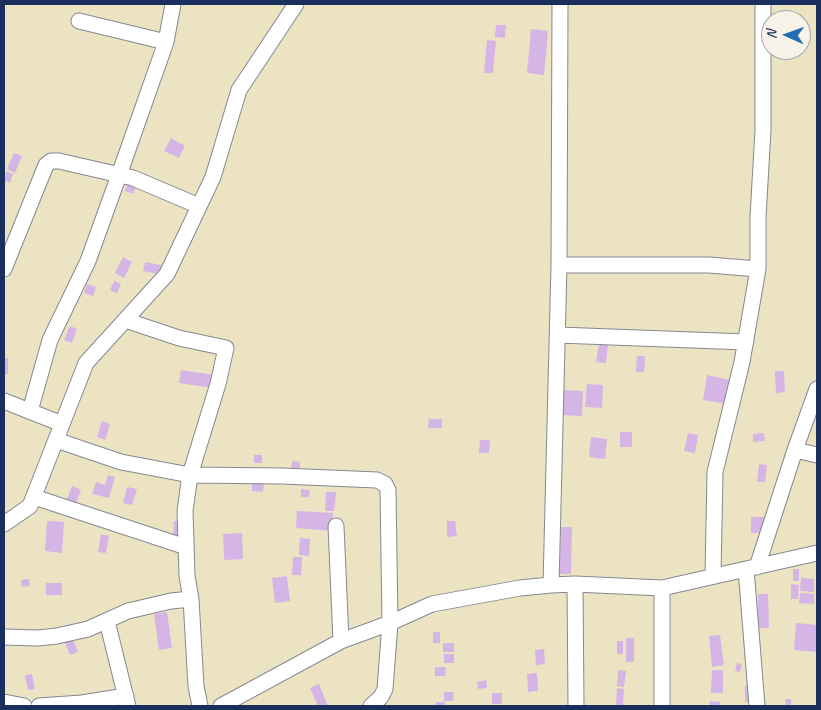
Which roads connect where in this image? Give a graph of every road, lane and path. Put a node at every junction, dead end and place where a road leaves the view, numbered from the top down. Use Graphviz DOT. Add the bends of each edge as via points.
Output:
graph roads {
  1 [pos="173,4"];
  2 [pos="296,4"];
  3 [pos="560,4"];
  4 [pos="764,4"];
  5 [pos="80,21"];
  6 [pos="166,42"];
  7 [pos="119,175"];
  8 [pos="199,206"];
  9 [pos="559,264"];
  10 [pos="4,269"];
  11 [pos="758,269"];
  12 [pos="125,320"];
  13 [pos="558,335"];
  14 [pos="746,342"];
  15 [pos="817,390"];
  16 [pos="4,401"];
  17 [pos="30,411"];
  18 [pos="62,424"];
  19 [pos="56,440"];
  20 [pos="795,450"];
  21 [pos="817,455"];
  22 [pos="190,475"];
  23 [pos="34,497"];
  24 [pos="4,524"];
  25 [pos="336,526"];
  26 [pos="186,547"];
  27 [pos="817,553"];
  28 [pos="752,568"];
  29 [pos="712,576"];
  30 [pos="575,584"];
  31 [pos="551,585"];
  32 [pos="662,588"];
  33 [pos="191,600"];
  34 [pos="107,621"];
  35 [pos="390,623"];
  36 [pos="4,637"];
  37 [pos="341,641"];
  38 [pos="127,701"];
  39 [pos="241,701"];
  40 [pos="4,702"];
  41 [pos="24,706"];
  42 [pos="39,706"];
  43 [pos="200,706"];
  44 [pos="221,706"];
  45 [pos="371,706"];
  46 [pos="576,706"];
  47 [pos="662,706"];
  48 [pos="757,706"];
  1 -- 6 [label="street"];
  2 -- 8 [label="street" via="240,90 213,178"];
  3 -- 9 [label="street"];
  4 -- 11 [label="street"];
  5 -- 6 [label="street"];
  6 -- 7 [label="street"];
  7 -- 8 [label="street"];
  7 -- 10 [label="street" via="58,161 46,165"];
  7 -- 17 [label="street" via="88,261 50,340"];
  8 -- 12 [label="street" via="167,274"];
  9 -- 11 [label="street" via="709,264"];
  9 -- 13 [label="street"];
  11 -- 14 [label="street"];
  12 -- 18 [label="street" via="86,363"];
  12 -- 22 [label="street" via="179,338 226,348"];
  13 -- 14 [label="street"];
  13 -- 31 [label="street"];
  14 -- 29 [label="street" via="715,472"];
  15 -- 20 [label="street"];
  16 -- 17 [label="street"];
  17 -- 18 [label="street"];
  18 -- 19 [label="street"];
  19 -- 22 [label="street" via="121,462"];
  19 -- 23 [label="street"];
  20 -- 21 [label="street"];
  20 -- 28 [label="street"];
  22 -- 26 [label="street" via="185,511"];
  22 -- 35 [label="street" via="377,480 385,484 388,490"];
  23 -- 24 [label="street" via="30,506"];
  23 -- 26 [label="street"];
  25 -- 37 [label="street"];
  26 -- 33 [label="street"];
  27 -- 28 [label="street"];
  28 -- 29 [label="street"];
  28 -- 48 [label="street"];
  29 -- 32 [label="street"];
  30 -- 31 [label="street"];
  30 -- 32 [label="street"];
  30 -- 46 [label="street"];
  31 -- 35 [label="street" via="432,604"];
  32 -- 47 [label="street"];
  33 -- 34 [label="street" via="128,611"];
  33 -- 43 [label="street"];
  34 -- 36 [label="street" via="56,636"];
  34 -- 38 [label="street"];
  35 -- 37 [label="street"];
  35 -- 45 [label="street" via="384,689"];
  37 -- 39 [label="street"];
  38 -- 42 [label="street"];
  39 -- 44 [label="street"];
  40 -- 41 [label="street"];
}
